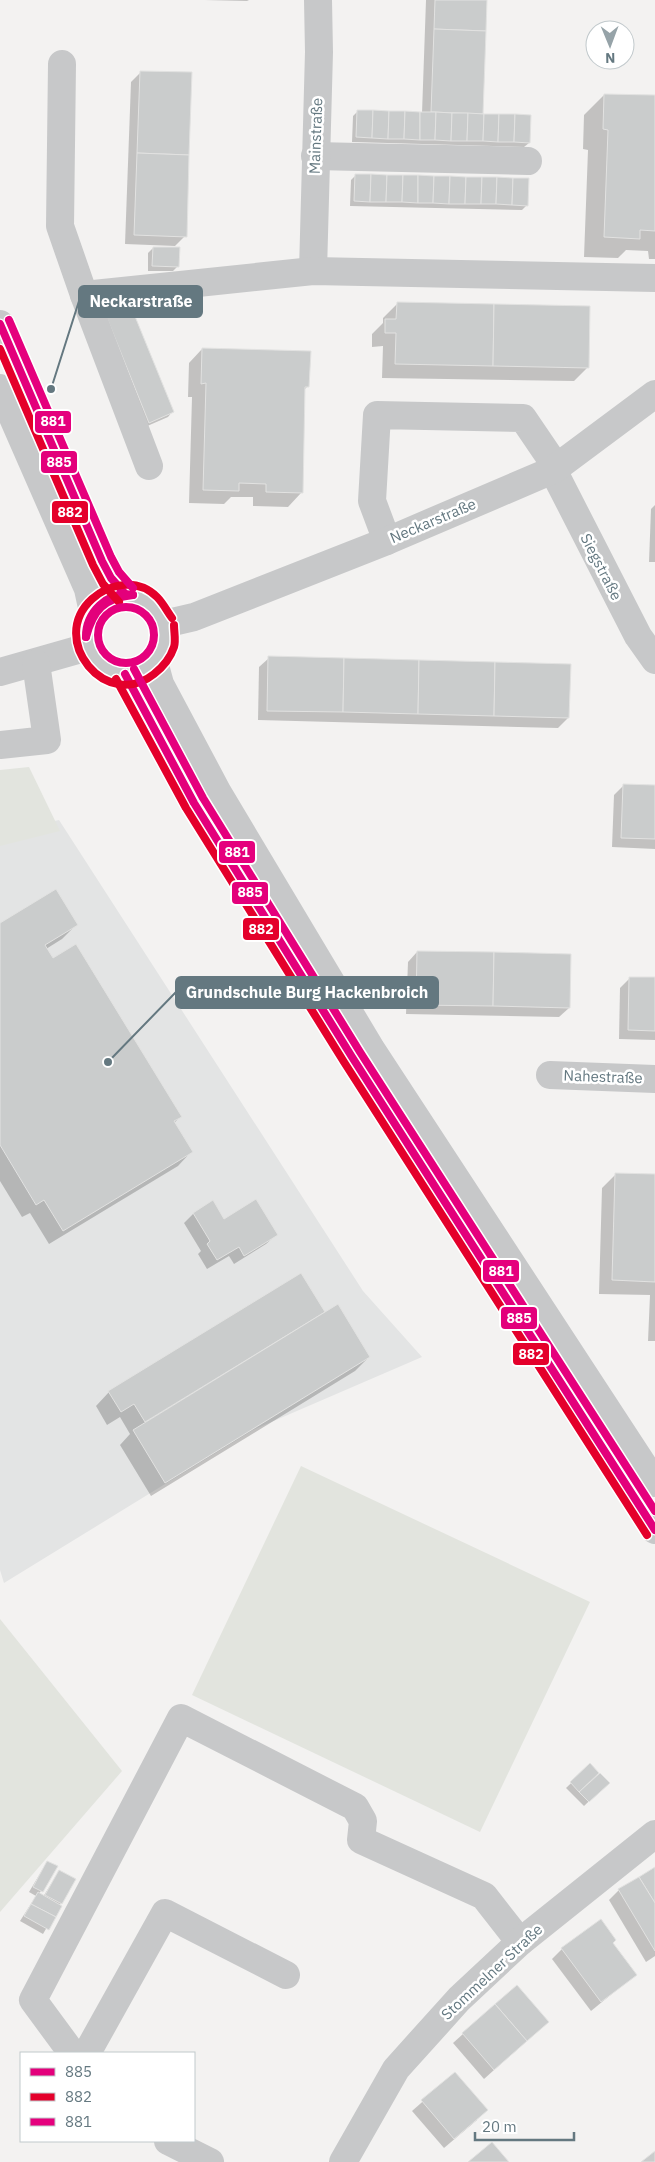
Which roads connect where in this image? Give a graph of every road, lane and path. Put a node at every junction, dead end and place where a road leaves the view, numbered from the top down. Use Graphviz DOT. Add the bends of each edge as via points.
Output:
graph roads {
  1 [pos="318,0"];
  2 [pos="62,64"];
  3 [pos="315,156"];
  4 [pos="528,161"];
  5 [pos="313,271"];
  6 [pos="655,278"];
  7 [pos="84,295"];
  8 [pos="0,324"];
  9 [pos="0,388"];
  10 [pos="655,394"];
  11 [pos="149,466"];
  12 [pos="555,469"];
  13 [pos="387,540"];
  14 [pos="126,595"];
  15 [pos="93,612"];
  16 [pos="164,624"];
  17 [pos="646,635"];
  18 [pos="88,648"];
  19 [pos="655,660"];
  20 [pos="154,662"];
  21 [pos="36,663"];
  22 [pos="0,672"];
  23 [pos="125,674"];
  24 [pos="0,745"];
  25 [pos="550,1075"];
  26 [pos="655,1079"];
  27 [pos="655,1483"];
  28 [pos="655,1530"];
  29 [pos="655,1834"];
  30 [pos="520,1942"];
  31 [pos="286,1975"];
  32 [pos="71,2052"];
  33 [pos="88,2052"];
  34 [pos="170,2142"];
  35 [pos="210,2162"];
  36 [pos="343,2162"];
  1 -- 3 [label="street, Mainstraße"];
  2 -- 7 [label="street" via="60,226"];
  3 -- 4 [label="street"];
  3 -- 5 [label="street, Mainstraße"];
  5 -- 6 [label="street"];
  5 -- 7 [label="street"];
  7 -- 11 [label="street"];
  8 -- 14 [label="street" via="102,561 110,578"];
  9 -- 15 [label="street" via="88,589"];
  10 -- 12 [label="street, Neckarstraße"];
  12 -- 13 [label="street, Neckarstraße"];
  12 -- 13 [label="street, Siegstraße" via="523,418 377,415 372,501"];
  12 -- 17 [label="street, Siegstraße"];
  13 -- 16 [label="street, Neckarstraße" via="194,617"];
  14 -- 15 [label="street" via="102,603"];
  14 -- 16 [label="street" via="150,603"];
  15 -- 18 [label="street" via="86,636"];
  16 -- 20 [label="street" via="162,651"];
  17 -- 19 [label="street, Siegstraße"];
  18 -- 21 [label="street"];
  18 -- 23 [label="street" via="102,666"];
  20 -- 23 [label="street" via="136,673"];
  20 -- 27 [label="street" via="160,684 218,793 371,1049"];
  21 -- 22 [label="street"];
  21 -- 24 [label="street" via="47,740"];
  23 -- 28 [label="street" via="194,803"];
  25 -- 26 [label="street, Nahestraße"];
  29 -- 30 [label="street, Stommelner Straße"];
  30 -- 32 [label="street" via="484,1896 361,1840 363,1821 355,1807 181,1718 33,2000"];
  30 -- 36 [label="street, Stommelner Straße" via="458,1999 396,2070"];
  31 -- 33 [label="street" via="165,1913"];
  34 -- 35 [label="street"];
}
